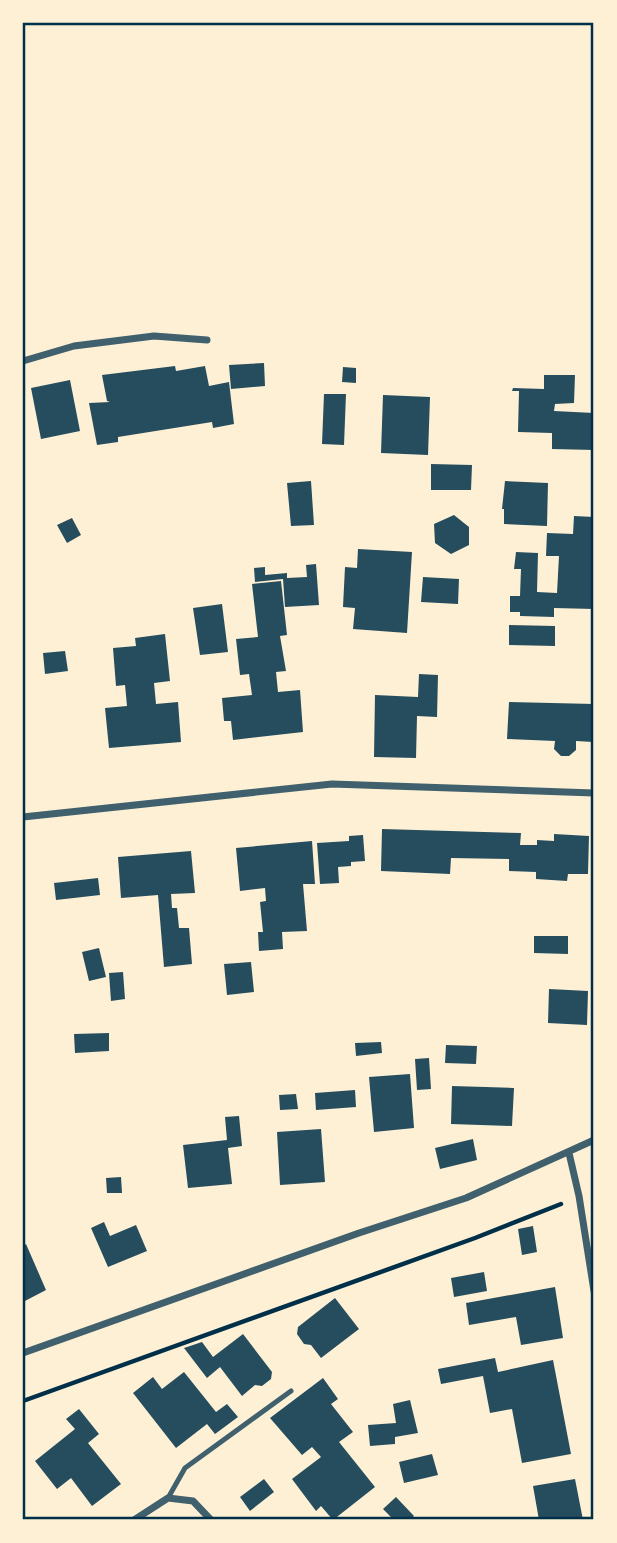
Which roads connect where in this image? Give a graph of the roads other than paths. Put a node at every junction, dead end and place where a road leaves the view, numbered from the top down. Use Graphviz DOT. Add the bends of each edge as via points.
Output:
graph roads {
  1 [pos="206,340"];
  2 [pos="23,361"];
  3 [pos="594,793"];
  4 [pos="23,817"];
  5 [pos="594,1140"];
  6 [pos="569,1153"];
  7 [pos="594,1291"];
  8 [pos="23,1353"];
  9 [pos="291,1391"];
  10 [pos="168,1498"];
  11 [pos="134,1520"];
  12 [pos="211,1520"];
  1 -- 2 [label="street" via="154,336 74,346"];
  3 -- 4 [label="street" via="332,784"];
  5 -- 6 [label="street"];
  6 -- 7 [label="street"];
  6 -- 8 [label="street" via="466,1198"];
  9 -- 10 [label="lane" via="185,1468"];
  10 -- 11 [label="street"];
  10 -- 12 [label="street" via="193,1501"];
}
